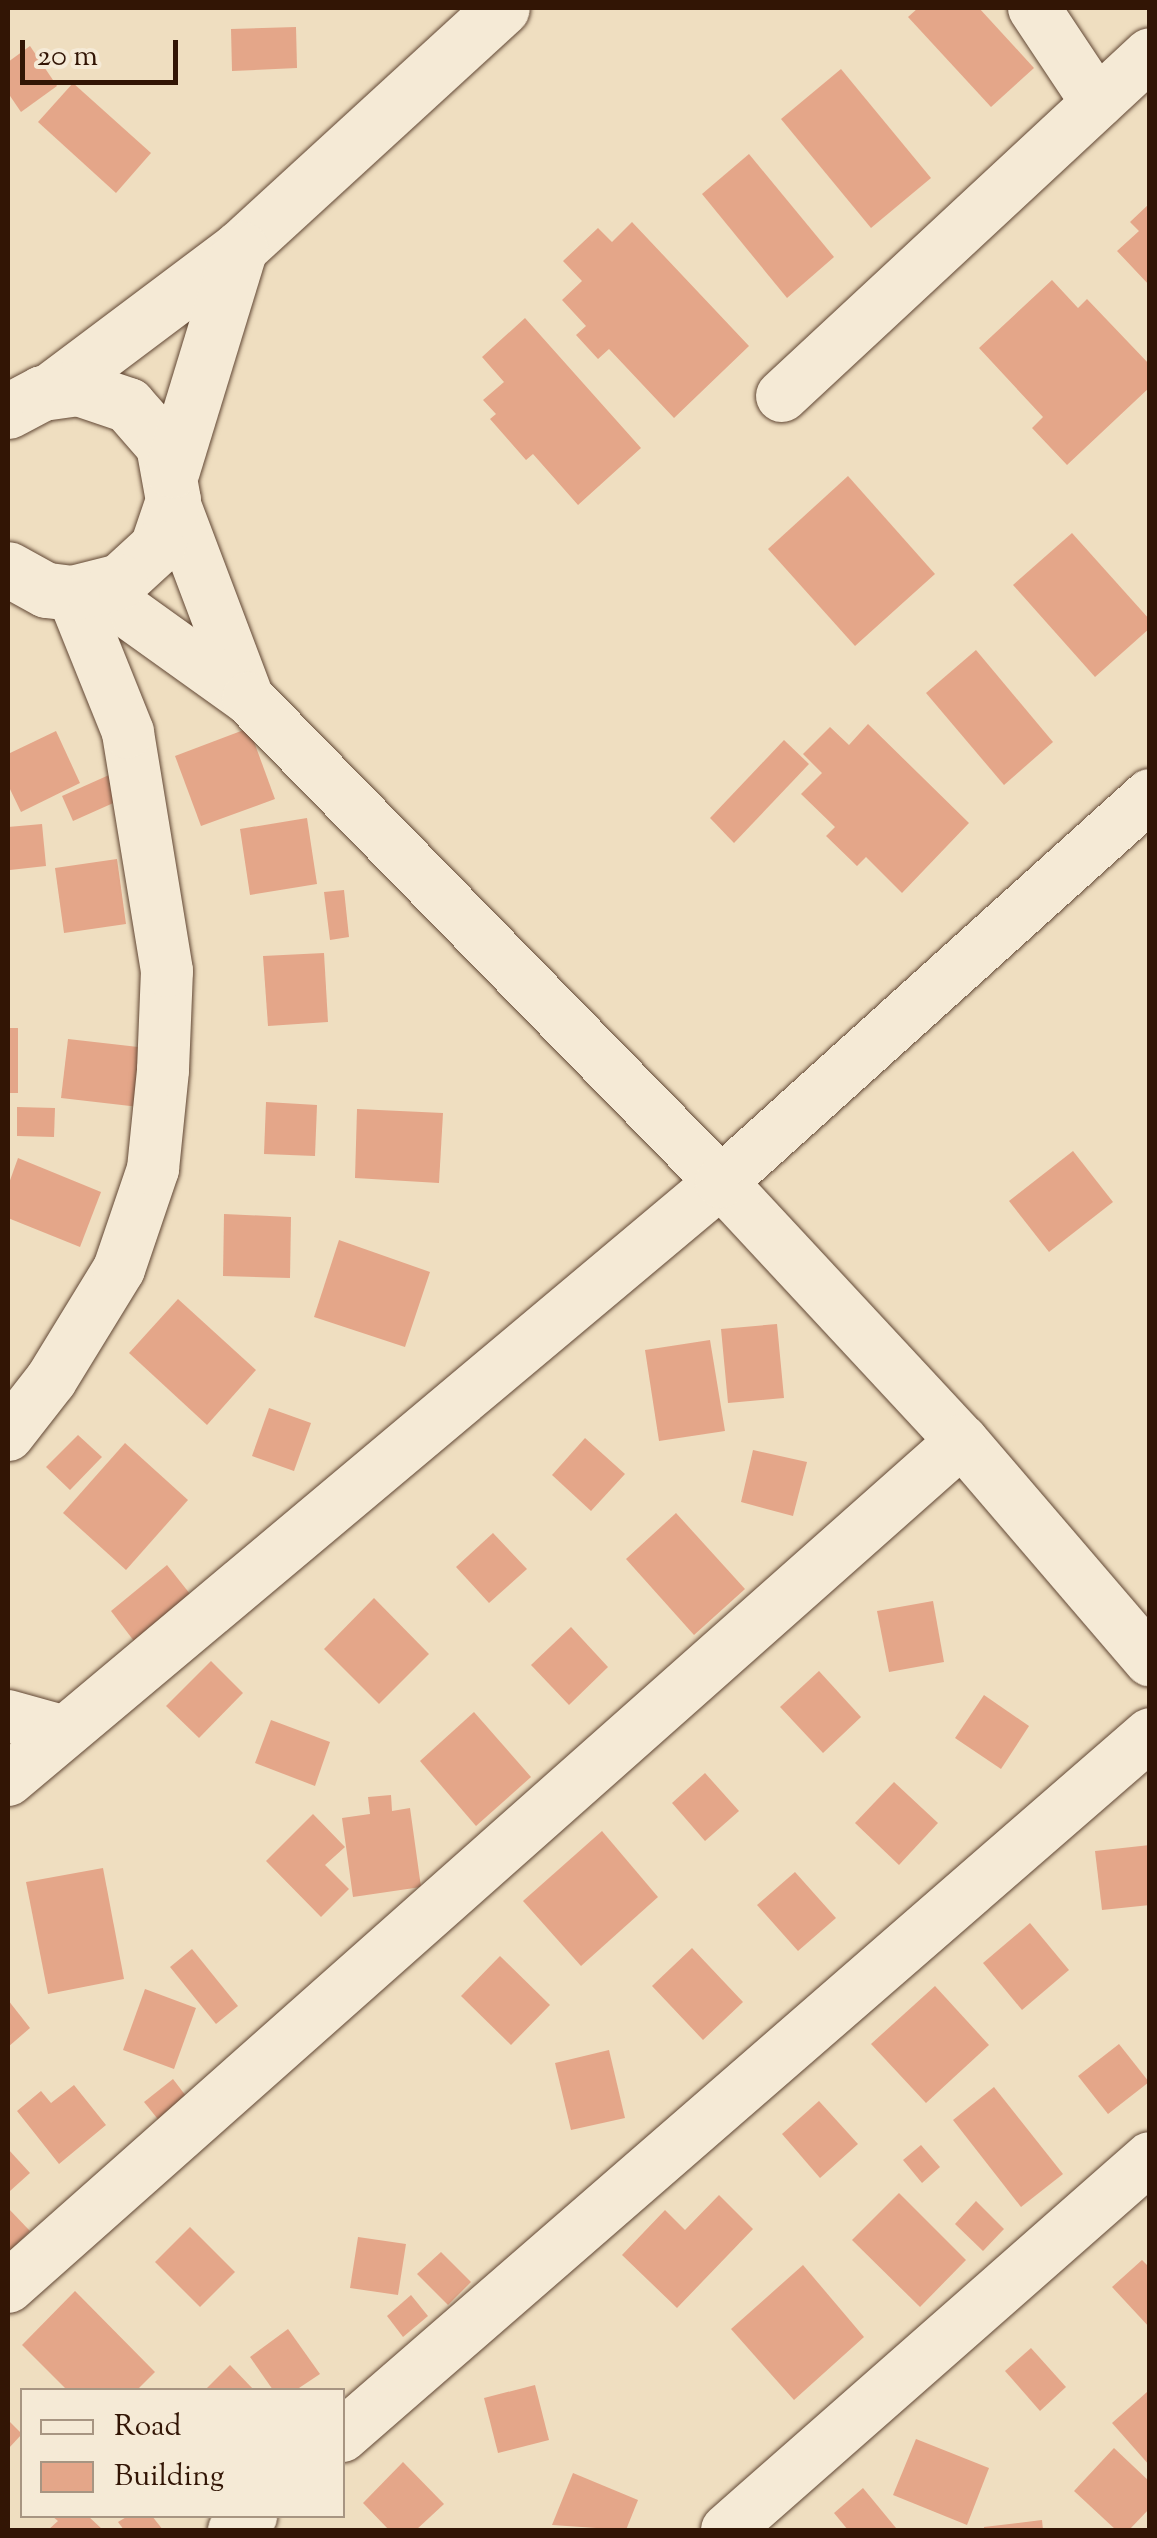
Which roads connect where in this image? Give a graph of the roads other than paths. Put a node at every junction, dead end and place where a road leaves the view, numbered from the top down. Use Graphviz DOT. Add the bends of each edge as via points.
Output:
graph roads {
  1 [pos="502,8"];
  2 [pos="1034,8"];
  3 [pos="1150,54"];
  4 [pos="1097,104"];
  5 [pos="240,248"];
  6 [pos="25,395"];
  7 [pos="782,396"];
  8 [pos="172,485"];
  9 [pos="46,590"];
  10 [pos="248,698"];
  11 [pos="1150,795"];
  12 [pos="721,1182"];
  13 [pos="8,1435"];
  14 [pos="962,1441"];
  15 [pos="1150,1660"];
  16 [pos="8,1716"];
  17 [pos="62,1731"];
  18 [pos="1150,1734"];
  19 [pos="8,1780"];
  20 [pos="1150,2158"];
  21 [pos="8,2287"];
  22 [pos="345,2433"];
  23 [pos="727,2530"];
  1 -- 5 [label="street"];
  2 -- 4 [label="street"];
  3 -- 4 [label="street"];
  4 -- 7 [label="street"];
  5 -- 6 [label="street"];
  5 -- 8 [label="street"];
  6 -- 8 [label="street" via="78,388 128,405 163,445"];
  8 -- 9 [label="street" via="157,547 140,567"];
  8 -- 10 [label="street"];
  9 -- 10 [label="street"];
  9 -- 13 [label="street" via="128,732 167,970 153,1169 118,1269 51,1380"];
  10 -- 12 [label="street"];
  11 -- 12 [label="street"];
  12 -- 14 [label="street"];
  12 -- 17 [label="street"];
  14 -- 15 [label="street"];
  14 -- 21 [label="street"];
  16 -- 17 [label="street"];
  17 -- 19 [label="street"];
  18 -- 22 [label="street"];
  20 -- 23 [label="street"];
}
